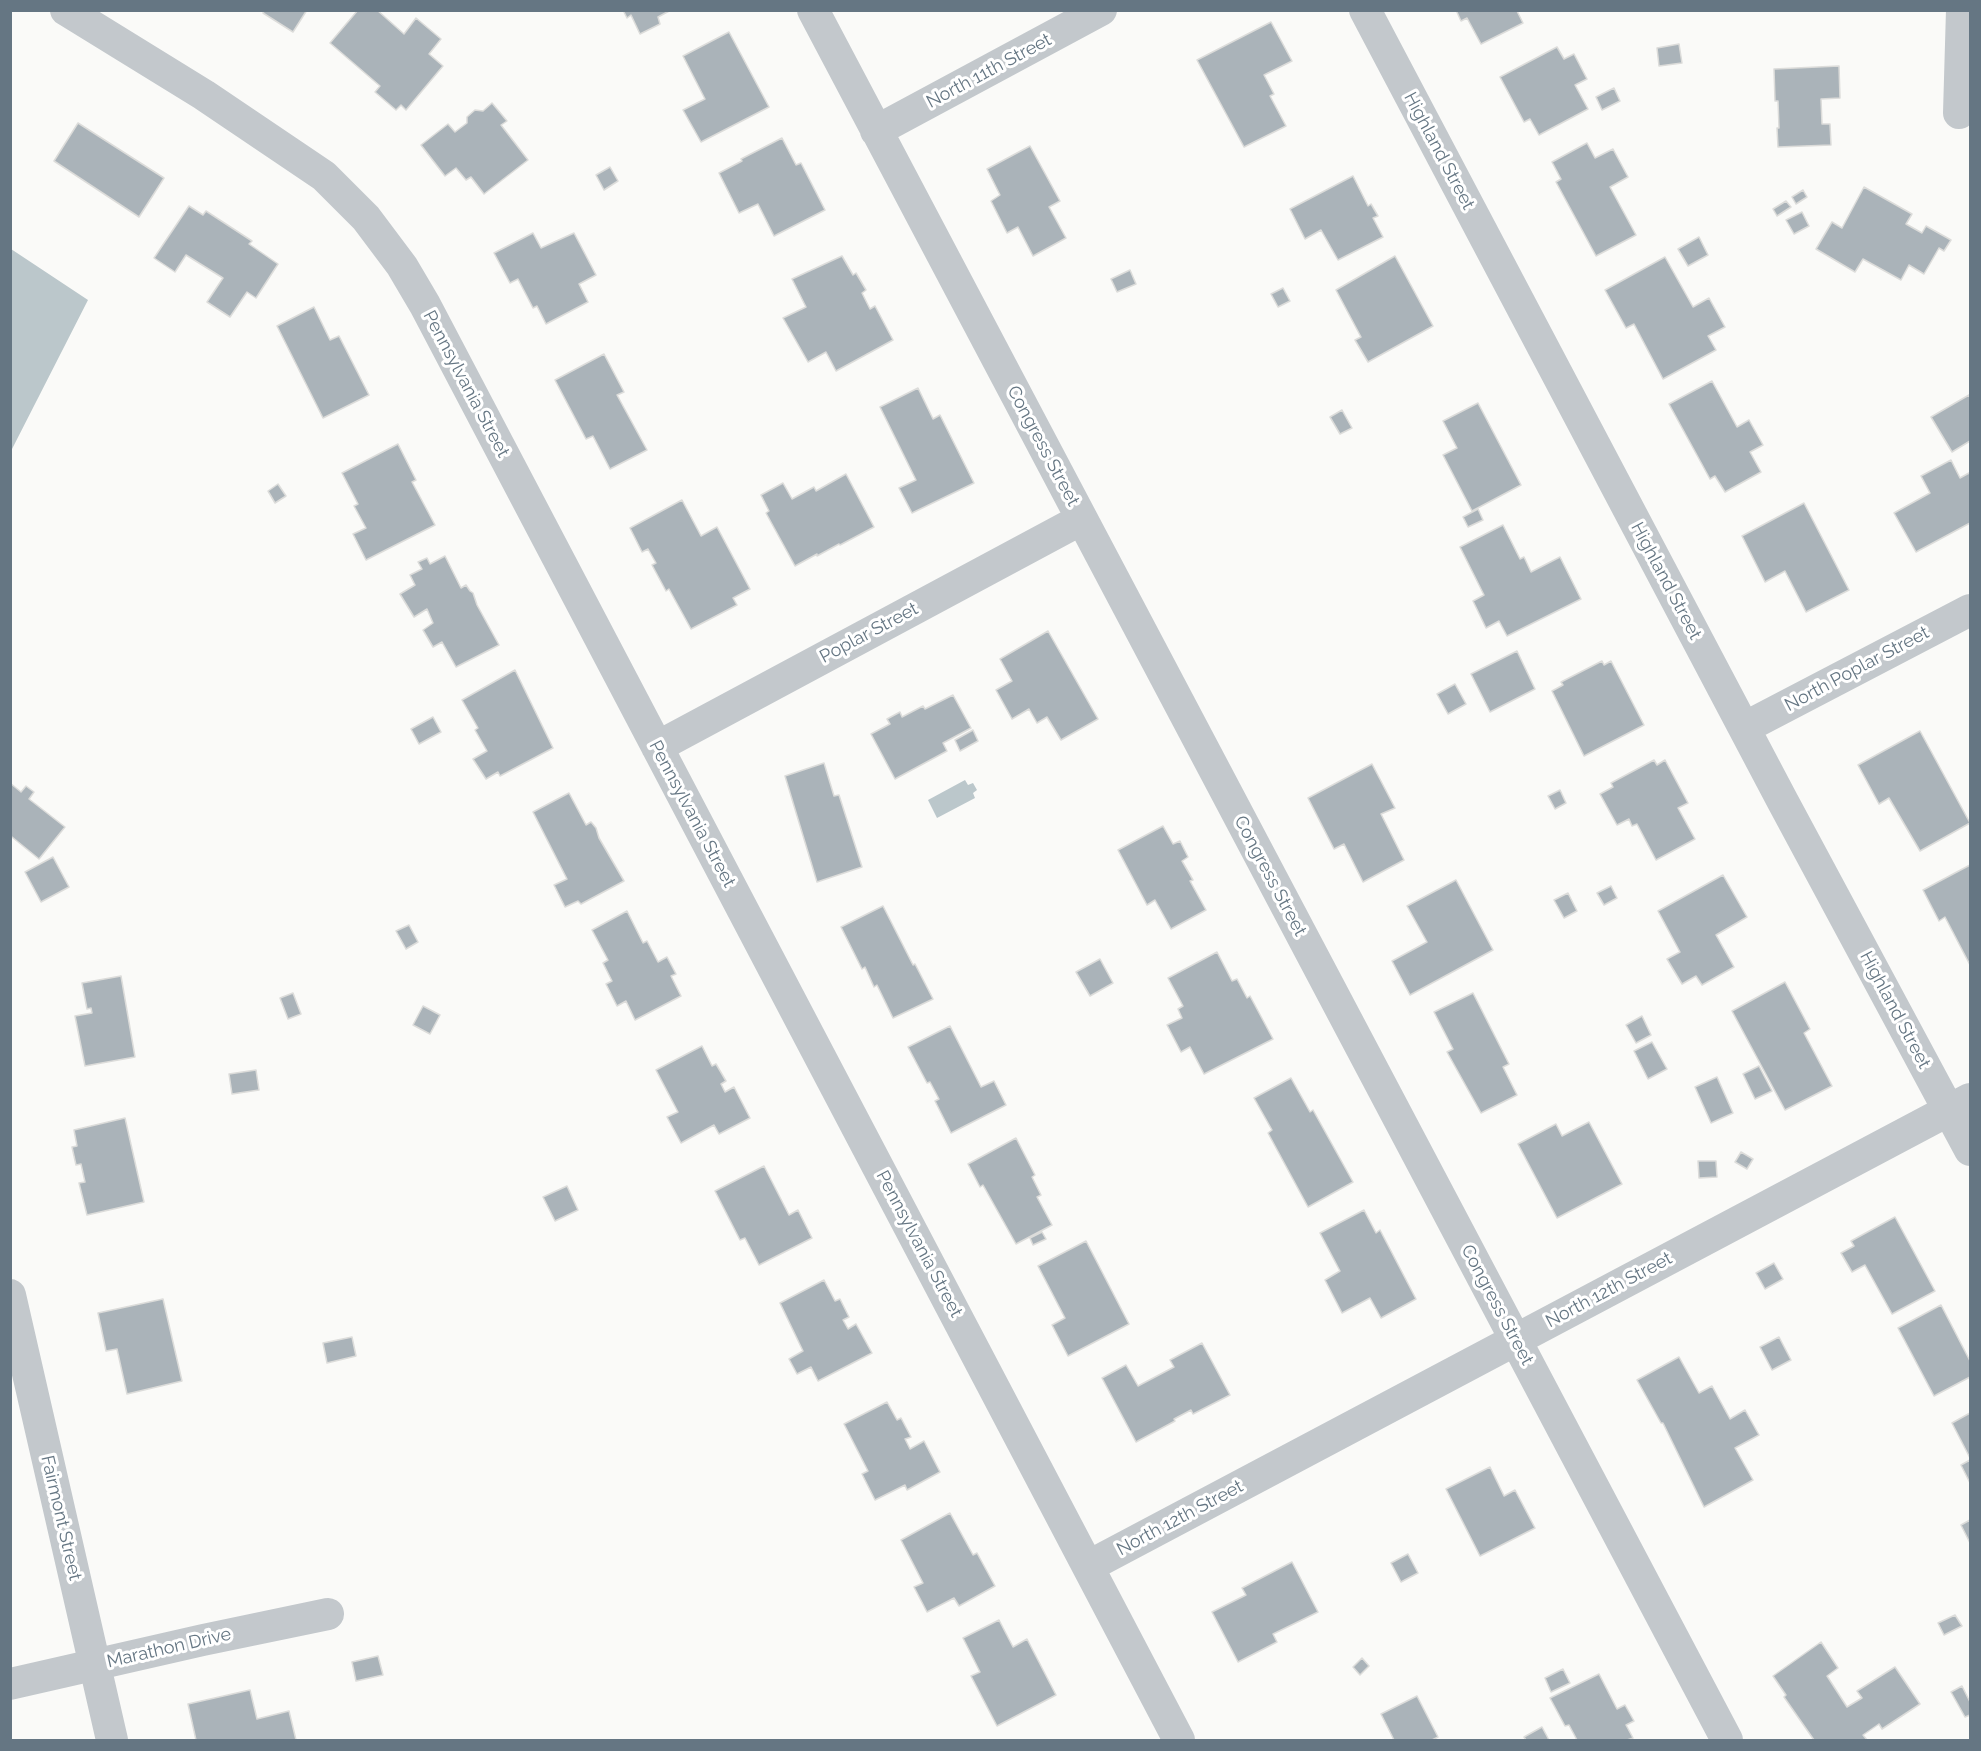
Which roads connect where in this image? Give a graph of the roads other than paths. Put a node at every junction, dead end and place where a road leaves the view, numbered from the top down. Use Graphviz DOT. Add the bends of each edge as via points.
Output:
graph roads {
  1 [pos="66,10"];
  2 [pos="813,10"];
  3 [pos="1101,10"];
  4 [pos="1365,10"];
  5 [pos="1962,10"];
  6 [pos="1959,113"];
  7 [pos="876,131"];
  8 [pos="1082,519"];
  9 [pos="1971,610"];
  10 [pos="1744,728"];
  11 [pos="657,747"];
  12 [pos="1960,1105"];
  13 [pos="1971,1150"];
  14 [pos="10,1295"];
  15 [pos="1515,1340"];
  16 [pos="1089,1566"];
  17 [pos="328,1614"];
  18 [pos="95,1666"];
  19 [pos="10,1684"];
  20 [pos="112,1740"];
  21 [pos="1179,1740"];
  22 [pos="1727,1740"];
  1 -- 11 [label="street, Pennsylvania Street" via="204,95 324,176 366,218 425,305"];
  2 -- 7 [label="street, Congress Street"];
  3 -- 7 [label="street, North 11th Street"];
  4 -- 10 [label="street, Highland Street"];
  5 -- 6 [label="street"];
  7 -- 8 [label="street, Congress Street"];
  8 -- 11 [label="street, Poplar Street"];
  8 -- 15 [label="street, Congress Street"];
  9 -- 10 [label="street, North Poplar Street"];
  10 -- 12 [label="street, Highland Street"];
  11 -- 16 [label="street, Pennsylvania Street"];
  12 -- 13 [label="street, Highland Street"];
  12 -- 15 [label="street, North 12th Street"];
  14 -- 18 [label="street, Fairmont Street"];
  15 -- 16 [label="street, North 12th Street"];
  15 -- 22 [label="street, Congress Street"];
  16 -- 21 [label="street, Pennsylvania Street"];
  17 -- 18 [label="street, Marathon Drive"];
  18 -- 19 [label="street, Marathon Drive"];
  18 -- 20 [label="street, Fairmont Street"];
}
